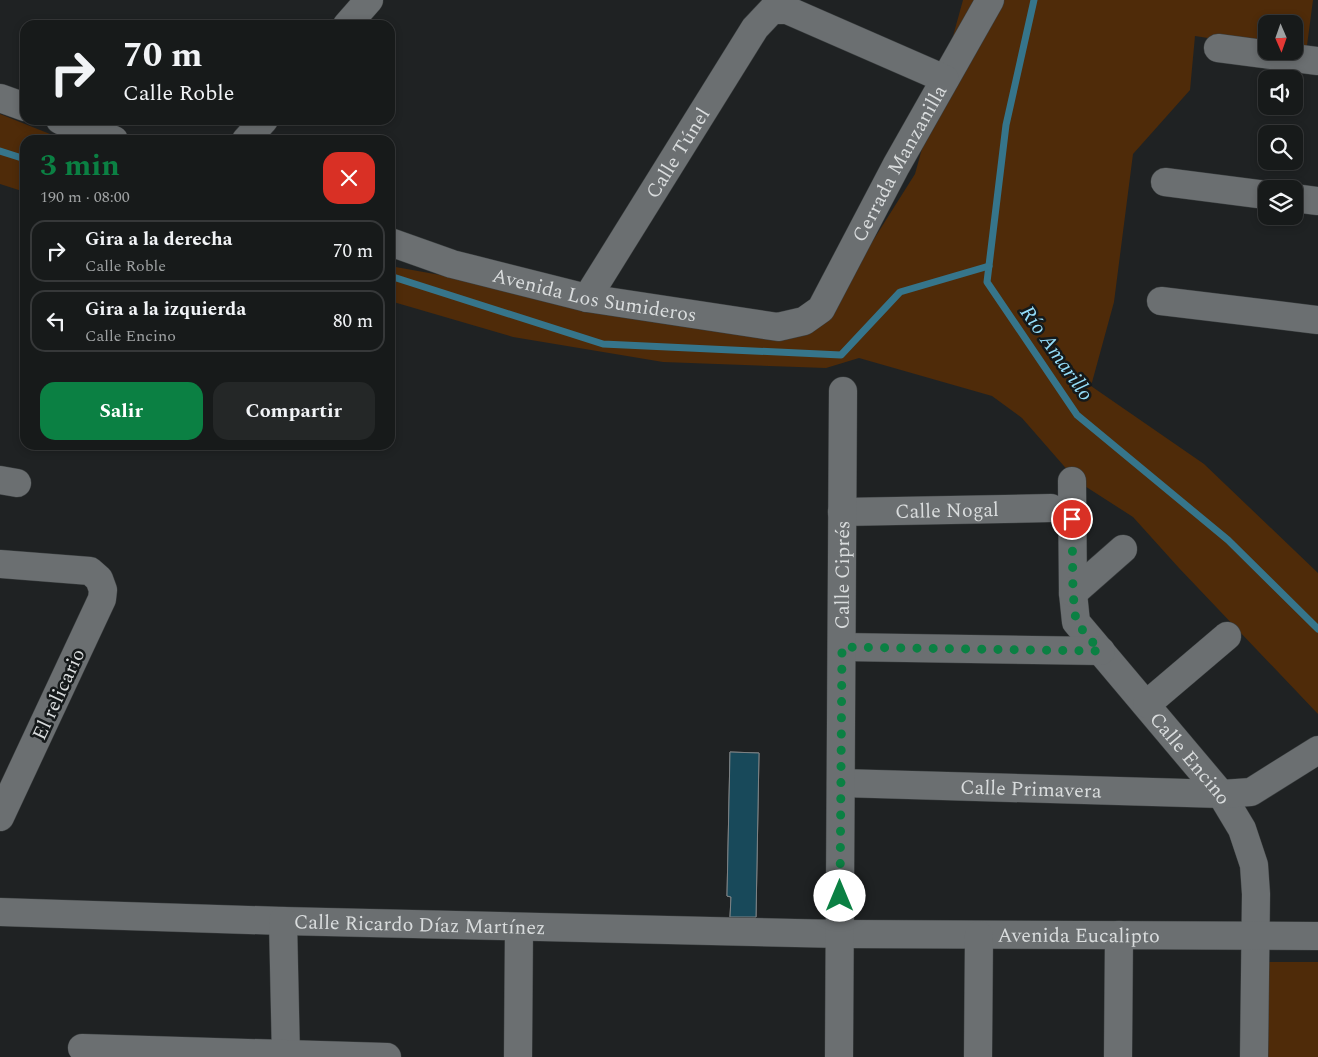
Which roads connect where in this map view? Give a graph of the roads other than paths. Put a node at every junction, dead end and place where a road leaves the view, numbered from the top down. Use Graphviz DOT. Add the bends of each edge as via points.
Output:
graph roads {
  1 [pos="369,0"];
  2 [pos="990,0"];
  3 [pos="351,20"];
  4 [pos="1218,48"];
  5 [pos="1318,61"];
  6 [pos="945,79"];
  7 [pos="0,98"];
  8 [pos="20,105"];
  9 [pos="74,125"];
  10 [pos="260,125"];
  11 [pos="100,135"];
  12 [pos="250,135"];
  13 [pos="1165,182"];
  14 [pos="1258,194"];
  15 [pos="1303,199"];
  16 [pos="1318,201"];
  17 [pos="395,244"];
  18 [pos="587,298"];
  19 [pos="1161,301"];
  20 [pos="1318,320"];
  21 [pos="804,321"];
  22 [pos="843,391"];
  23 [pos="1072,481"];
  24 [pos="1051,508"];
  25 [pos="842,512"];
  26 [pos="1123,549"];
  27 [pos="0,564"];
  28 [pos="1073,593"];
  29 [pos="1227,636"];
  30 [pos="842,647"];
  31 [pos="1100,651"];
  32 [pos="1147,704"];
  33 [pos="1318,750"];
  34 [pos="841,783"];
  35 [pos="1221,794"];
  36 [pos="0,817"];
  37 [pos="0,912"];
  38 [pos="283,922"];
  39 [pos="519,927"];
  40 [pos="840,934"];
  41 [pos="980,934"];
  42 [pos="1119,935"];
  43 [pos="1256,936"];
  44 [pos="1318,936"];
  45 [pos="82,1048"];
  46 [pos="286,1056"];
  47 [pos="386,1057"];
  48 [pos="518,1057"];
  49 [pos="839,1057"];
  50 [pos="978,1057"];
  51 [pos="1118,1057"];
  52 [pos="1254,1057"];
  1 -- 3 [label="street"];
  2 -- 6 [label="street, Cerrada Manzanilla"];
  4 -- 5 [label="street"];
  6 -- 18 [label="street, Calle Túnel" via="787,10 772,10 755,28"];
  6 -- 21 [label="street, Cerrada Manzanilla" via="821,309"];
  7 -- 8 [label="street"];
  9 -- 11 [label="street"];
  10 -- 12 [label="street"];
  13 -- 14 [label="street"];
  15 -- 16 [label="street"];
  17 -- 18 [label="street, Avenida Los Sumideros" via="452,264"];
  18 -- 21 [label="street, Avenida Los Sumideros" via="778,326"];
  19 -- 20 [label="street"];
  22 -- 25 [label="street, Calle Ciprés"];
  23 -- 28 [label="street, Calle Encino"];
  24 -- 25 [label="street, Calle Nogal"];
  25 -- 30 [label="street, Calle Ciprés"];
  26 -- 28 [label="street"];
  27 -- 36 [label="street, El relicario" via="90,571 100,579 103,590 102,599"];
  28 -- 31 [label="street, Calle Encino" via="1076,622"];
  29 -- 32 [label="street"];
  30 -- 31 [label="street"];
  30 -- 34 [label="street, Calle Ciprés"];
  31 -- 32 [label="street, Calle Encino"];
  32 -- 35 [label="street, Calle Encino"];
  33 -- 35 [label="street, Calle Primavera" via="1251,792"];
  34 -- 35 [label="street, Calle Primavera"];
  34 -- 40 [label="street, Calle Ciprés"];
  35 -- 43 [label="street, Calle Encino" via="1242,829 1254,865"];
  37 -- 38 [label="street, Calle Ricardo Díaz Martínez"];
  38 -- 39 [label="street, Calle Ricardo Díaz Martínez"];
  38 -- 46 [label="street"];
  39 -- 40 [label="street, Calle Ricardo Díaz Martínez"];
  39 -- 48 [label="street"];
  40 -- 41 [label="street, Avenida Eucalipto"];
  40 -- 49 [label="street, Calle Ciprés"];
  41 -- 42 [label="street, Avenida Eucalipto"];
  41 -- 50 [label="street"];
  42 -- 43 [label="street, Avenida Eucalipto"];
  42 -- 51 [label="street"];
  43 -- 44 [label="street, Avenida Eucalipto"];
  43 -- 52 [label="street, Calle Encino"];
  45 -- 46 [label="street"];
  46 -- 47 [label="street"];
}
